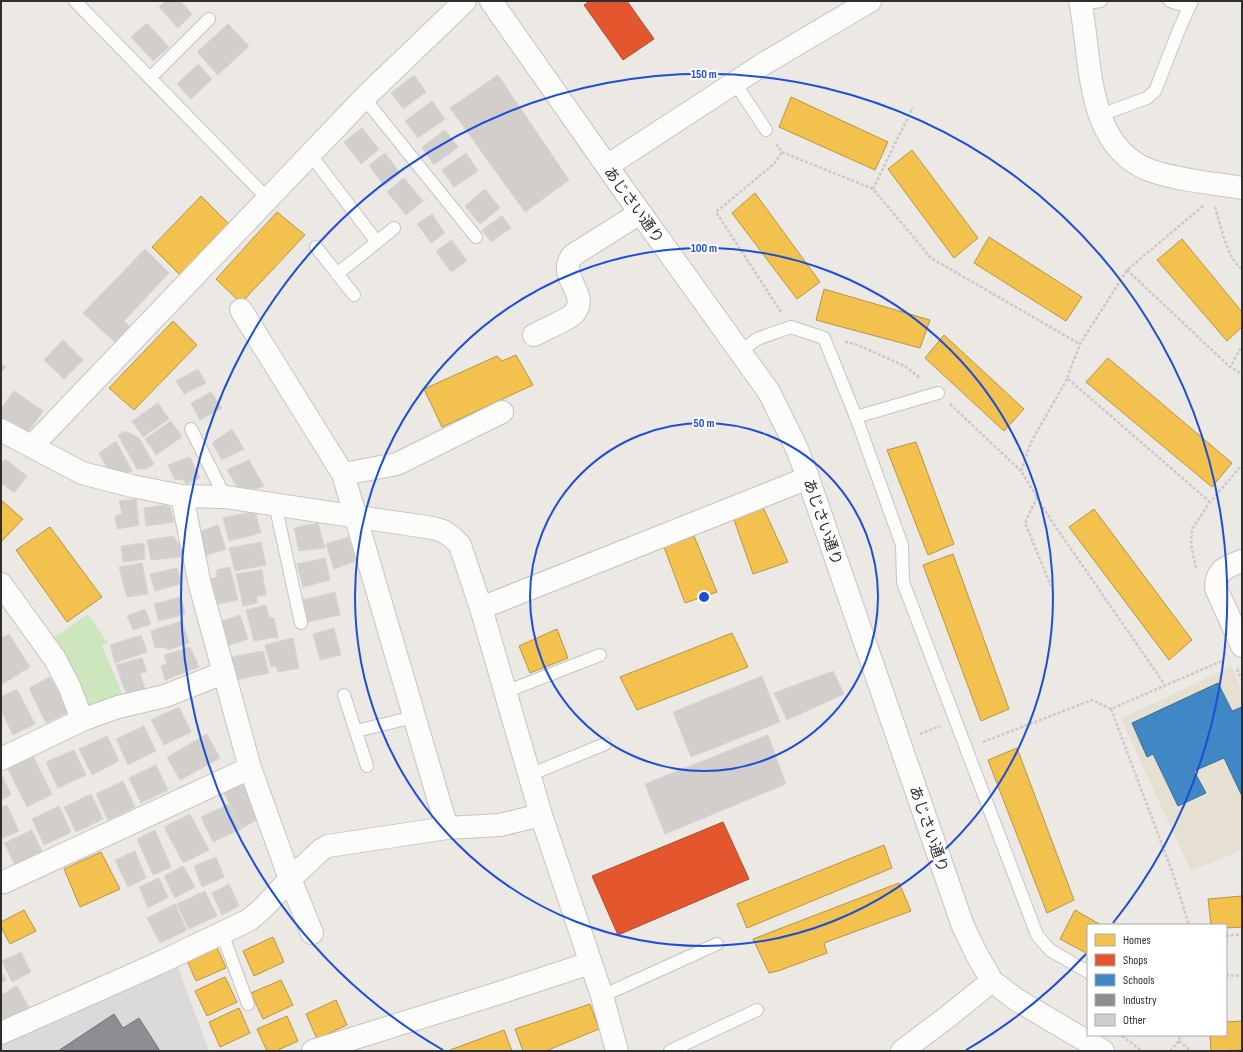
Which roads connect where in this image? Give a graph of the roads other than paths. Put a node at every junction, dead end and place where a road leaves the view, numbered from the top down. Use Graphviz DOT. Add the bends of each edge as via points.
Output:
graph roads {
  1 [pos="75,1"];
  2 [pos="465,1"];
  3 [pos="491,1"];
  4 [pos="870,1"];
  5 [pos="1170,1"];
  6 [pos="1087,2"];
  7 [pos="1191,4"];
  8 [pos="208,19"];
  9 [pos="150,78"];
  10 [pos="734,83"];
  11 [pos="364,98"];
  12 [pos="1100,116"];
  13 [pos="766,130"];
  14 [pos="310,154"];
  15 [pos="607,166"];
  16 [pos="1228,191"];
  17 [pos="268,199"];
  18 [pos="640,213"];
  19 [pos="394,228"];
  20 [pos="476,237"];
  21 [pos="377,242"];
  22 [pos="316,247"];
  23 [pos="337,274"];
  24 [pos="354,295"];
  25 [pos="241,310"];
  26 [pos="534,335"];
  27 [pos="740,352"];
  28 [pos="938,393"];
  29 [pos="502,412"];
  30 [pos="856,417"];
  31 [pos="191,429"];
  32 [pos="1,430"];
  33 [pos="32,446"];
  34 [pos="343,474"];
  35 [pos="808,478"];
  36 [pos="182,496"];
  37 [pos="225,497"];
  38 [pos="275,504"];
  39 [pos="356,517"];
  40 [pos="1242,561"];
  41 [pos="1,584"];
  42 [pos="481,608"];
  43 [pos="301,623"];
  44 [pos="1234,653"];
  45 [pos="600,655"];
  46 [pos="223,672"];
  47 [pos="505,692"];
  48 [pos="344,695"];
  49 [pos="414,717"];
  50 [pos="82,720"];
  51 [pos="356,731"];
  52 [pos="605,744"];
  53 [pos="1,759"];
  54 [pos="367,766"];
  55 [pos="250,768"];
  56 [pos="529,775"];
  57 [pos="541,815"];
  58 [pos="447,828"];
  59 [pos="290,879"];
  60 [pos="1,882"];
  61 [pos="222,933"];
  62 [pos="312,933"];
  63 [pos="717,944"];
  64 [pos="590,964"];
  65 [pos="1087,971"];
  66 [pos="992,981"];
  67 [pos="602,996"];
  68 [pos="248,1004"];
  69 [pos="757,1010"];
  70 [pos="1,1033"];
  71 [pos="313,1051"];
  72 [pos="617,1051"];
  73 [pos="670,1051"];
  74 [pos="902,1051"];
  75 [pos="1103,1051"];
  1 -- 9 [label="lane"];
  2 -- 11 [label="street"];
  3 -- 15 [label="street, あじさい通り"];
  4 -- 10 [label="street"];
  5 -- 7 [label="lane"];
  6 -- 12 [label="street" via="1094,96"];
  7 -- 12 [label="lane" via="1155,91 1147,98"];
  8 -- 9 [label="lane"];
  9 -- 17 [label="lane"];
  10 -- 13 [label="lane"];
  10 -- 15 [label="street"];
  11 -- 14 [label="street"];
  11 -- 20 [label="lane"];
  12 -- 16 [label="street" via="1109,137 1123,153 1139,165"];
  14 -- 17 [label="street"];
  14 -- 21 [label="lane"];
  15 -- 18 [label="street, あじさい通り"];
  17 -- 33 [label="street"];
  18 -- 26 [label="street" via="573,255 568,272 578,296 576,309 571,315"];
  18 -- 27 [label="street, あじさい通り"];
  19 -- 21 [label="lane"];
  21 -- 23 [label="lane"];
  22 -- 23 [label="lane"];
  23 -- 24 [label="lane"];
  25 -- 34 [label="street"];
  27 -- 30 [label="lane" via="757,339 791,327 824,338"];
  27 -- 35 [label="street, あじさい通り" via="768,392 797,449"];
  28 -- 30 [label="lane"];
  29 -- 34 [label="street" via="397,464"];
  30 -- 65 [label="lane" via="902,544 904,582 1037,934 1050,950"];
  31 -- 37 [label="lane"];
  32 -- 33 [label="street"];
  33 -- 36 [label="street" via="82,473"];
  34 -- 39 [label="street"];
  35 -- 42 [label="street"];
  35 -- 66 [label="street, あじさい通り" via="963,926"];
  36 -- 37 [label="street"];
  36 -- 46 [label="street" via="200,585"];
  37 -- 38 [label="street"];
  38 -- 39 [label="street"];
  38 -- 43 [label="lane"];
  39 -- 42 [label="street" via="433,528 452,537 460,545"];
  39 -- 49 [label="street"];
  40 -- 44 [label="street" via="1223,569 1216,578 1216,588"];
  41 -- 50 [label="street" via="55,659"];
  42 -- 47 [label="street"];
  45 -- 47 [label="lane"];
  46 -- 50 [label="street" via="165,696"];
  46 -- 55 [label="street"];
  47 -- 56 [label="street"];
  48 -- 51 [label="lane"];
  49 -- 51 [label="lane"];
  49 -- 58 [label="street"];
  50 -- 53 [label="street"];
  51 -- 54 [label="lane"];
  52 -- 56 [label="lane"];
  55 -- 59 [label="street"];
  55 -- 60 [label="street"];
  56 -- 57 [label="street"];
  57 -- 58 [label="street" via="500,825"];
  57 -- 64 [label="street"];
  58 -- 59 [label="street" via="328,846"];
  59 -- 61 [label="street" via="249,920"];
  59 -- 62 [label="street"];
  61 -- 68 [label="lane"];
  61 -- 70 [label="street"];
  63 -- 67 [label="lane"];
  64 -- 67 [label="street"];
  64 -- 71 [label="street"];
  66 -- 74 [label="street"];
  66 -- 75 [label="street, あじさい通り" via="1017,1000"];
  67 -- 72 [label="street"];
  69 -- 73 [label="lane"];
}
